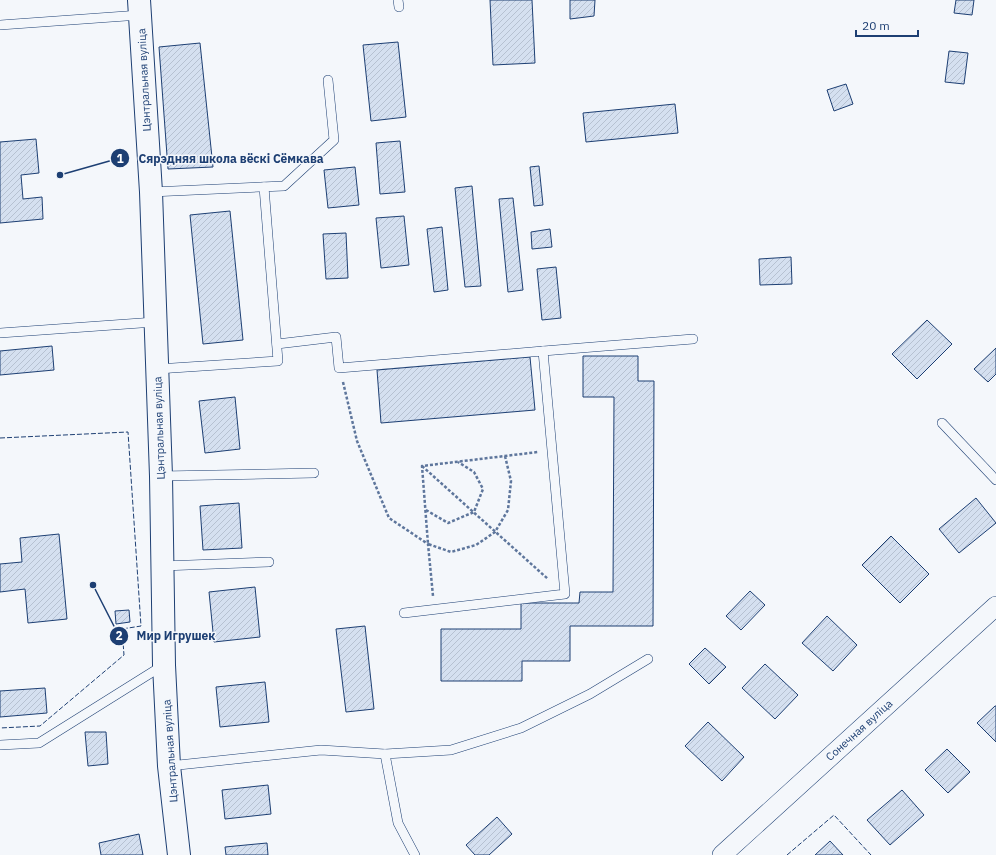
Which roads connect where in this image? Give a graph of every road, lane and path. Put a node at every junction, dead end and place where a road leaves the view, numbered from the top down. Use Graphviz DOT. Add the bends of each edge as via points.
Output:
graph roads {
  1 [pos="140,8"];
  2 [pos="0,24"];
  3 [pos="328,80"];
  4 [pos="264,187"];
  5 [pos="151,192"];
  6 [pos="156,322"];
  7 [pos="0,333"];
  8 [pos="693,339"];
  9 [pos="277,344"];
  10 [pos="543,351"];
  11 [pos="339,368"];
  12 [pos="157,369"];
  13 [pos="942,423"];
  14 [pos="552,451"];
  15 [pos="505,456"];
  16 [pos="457,462"];
  17 [pos="422,466"];
  18 [pos="314,473"];
  19 [pos="161,476"];
  20 [pos="996,480"];
  21 [pos="425,510"];
  22 [pos="474,512"];
  23 [pos="496,532"];
  24 [pos="428,544"];
  25 [pos="269,562"];
  26 [pos="162,566"];
  27 [pos="565,594"];
  28 [pos="996,606"];
  29 [pos="434,609"];
  30 [pos="404,612"];
  31 [pos="648,659"];
  32 [pos="164,665"];
  33 [pos="0,744"];
  34 [pos="385,754"];
  35 [pos="169,766"];
  36 [pos="730,852"];
  37 [pos="179,855"];
  38 [pos="415,855"];
  1 -- 2 [label="lane"];
  1 -- 5 [label="street, Цэнтральная вуліца"];
  3 -- 4 [label="lane" via="334,140 284,186"];
  4 -- 5 [label="lane"];
  4 -- 9 [label="lane"];
  5 -- 6 [label="street, Цэнтральная вуліца"];
  6 -- 7 [label="lane"];
  6 -- 12 [label="street, Цэнтральная вуліца"];
  8 -- 10 [label="lane"];
  9 -- 11 [label="lane" via="336,336"];
  9 -- 12 [label="lane" via="278,361"];
  10 -- 11 [label="lane"];
  10 -- 14 [label="lane"];
  11 -- 24 [label="path" via="357,441 389,518"];
  12 -- 19 [label="street, Цэнтральная вуліца"];
  13 -- 20 [label="lane"];
  14 -- 15 [label="path"];
  14 -- 27 [label="lane"];
  15 -- 16 [label="path"];
  15 -- 23 [label="path" via="511,481 508,510"];
  16 -- 17 [label="path"];
  16 -- 22 [label="path" via="474,472 483,489"];
  17 -- 21 [label="path"];
  17 -- 22 [label="path"];
  18 -- 19 [label="lane"];
  19 -- 26 [label="street, Цэнтральная вуліца"];
  21 -- 22 [label="path" via="448,523"];
  21 -- 24 [label="path"];
  22 -- 23 [label="path"];
  23 -- 24 [label="path" via="476,545 451,552"];
  23 -- 27 [label="path"];
  24 -- 29 [label="path"];
  25 -- 26 [label="lane"];
  26 -- 32 [label="street, Цэнтральная вуліца"];
  27 -- 29 [label="lane"];
  28 -- 36 [label="street, Сонечная вуліца"];
  29 -- 30 [label="lane"];
  31 -- 34 [label="lane" via="590,694 521,728 451,750"];
  32 -- 33 [label="lane" via="39,744"];
  32 -- 35 [label="street, Цэнтральная вуліца"];
  34 -- 35 [label="lane" via="321,750"];
  34 -- 38 [label="lane" via="398,823"];
  35 -- 37 [label="street, Цэнтральная вуліца"];
}
